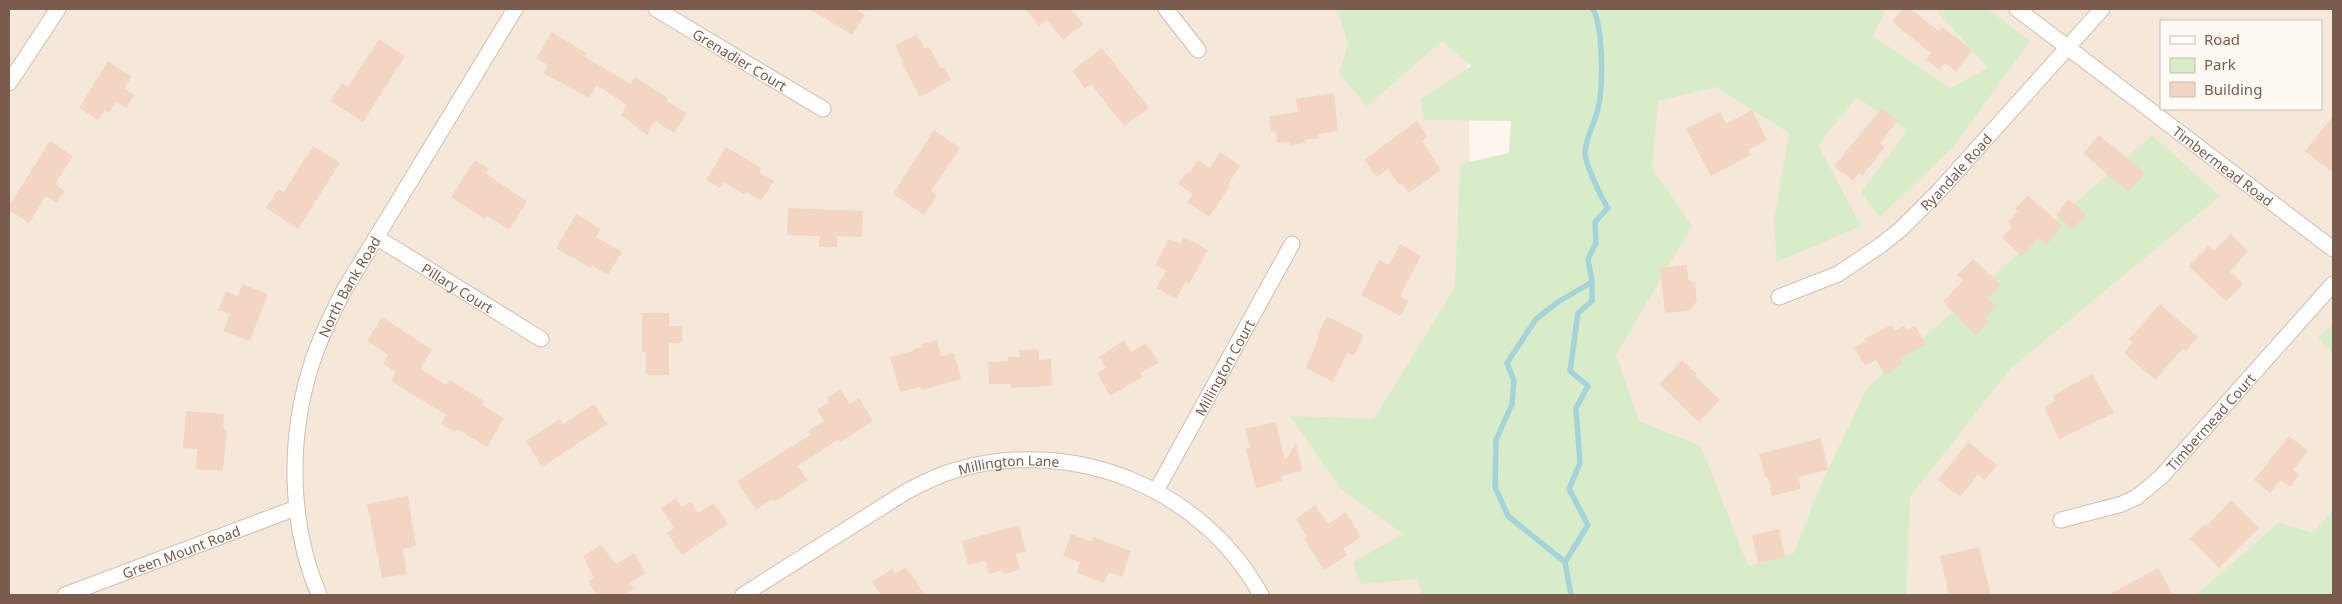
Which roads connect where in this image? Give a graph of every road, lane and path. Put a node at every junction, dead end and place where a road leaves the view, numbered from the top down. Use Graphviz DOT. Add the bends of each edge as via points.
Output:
graph roads {
  1 [pos="58,9"];
  2 [pos="516,9"];
  3 [pos="656,9"];
  4 [pos="1166,9"];
  5 [pos="2017,9"];
  6 [pos="2102,9"];
  7 [pos="2067,48"];
  8 [pos="1198,50"];
  9 [pos="9,84"];
  10 [pos="822,109"];
  11 [pos="376,237"];
  12 [pos="1292,244"];
  13 [pos="2333,249"];
  14 [pos="2333,284"];
  15 [pos="1778,297"];
  16 [pos="541,339"];
  17 [pos="1156,491"];
  18 [pos="296,508"];
  19 [pos="2061,520"];
  20 [pos="65,595"];
  21 [pos="319,595"];
  22 [pos="743,595"];
  23 [pos="1261,595"];
  1 -- 9 [label="street"];
  2 -- 11 [label="street, North Bank Road"];
  3 -- 10 [label="street, Grenadier Court"];
  4 -- 8 [label="street"];
  5 -- 7 [label="street, Timbermead Road"];
  6 -- 7 [label="street, Ryandale Road"];
  7 -- 13 [label="street, Timbermead Road"];
  7 -- 15 [label="street, Ryandale Road" via="1901,229 1838,274"];
  11 -- 16 [label="street, Pillary Court"];
  11 -- 18 [label="street, North Bank Road" via="329,321 311,366 298,422"];
  12 -- 17 [label="street, Millington Court"];
  14 -- 19 [label="street, Timbermead Court" via="2161,477 2137,497 2122,504"];
  17 -- 22 [label="street, Millington Lane" via="1108,470 1060,460 999,461 959,469 904,493"];
  17 -- 23 [label="street, Millington Lane" via="1190,513 1221,540"];
  18 -- 20 [label="street, Green Mount Road"];
  18 -- 21 [label="street, North Bank Road" via="301,538"];
}
